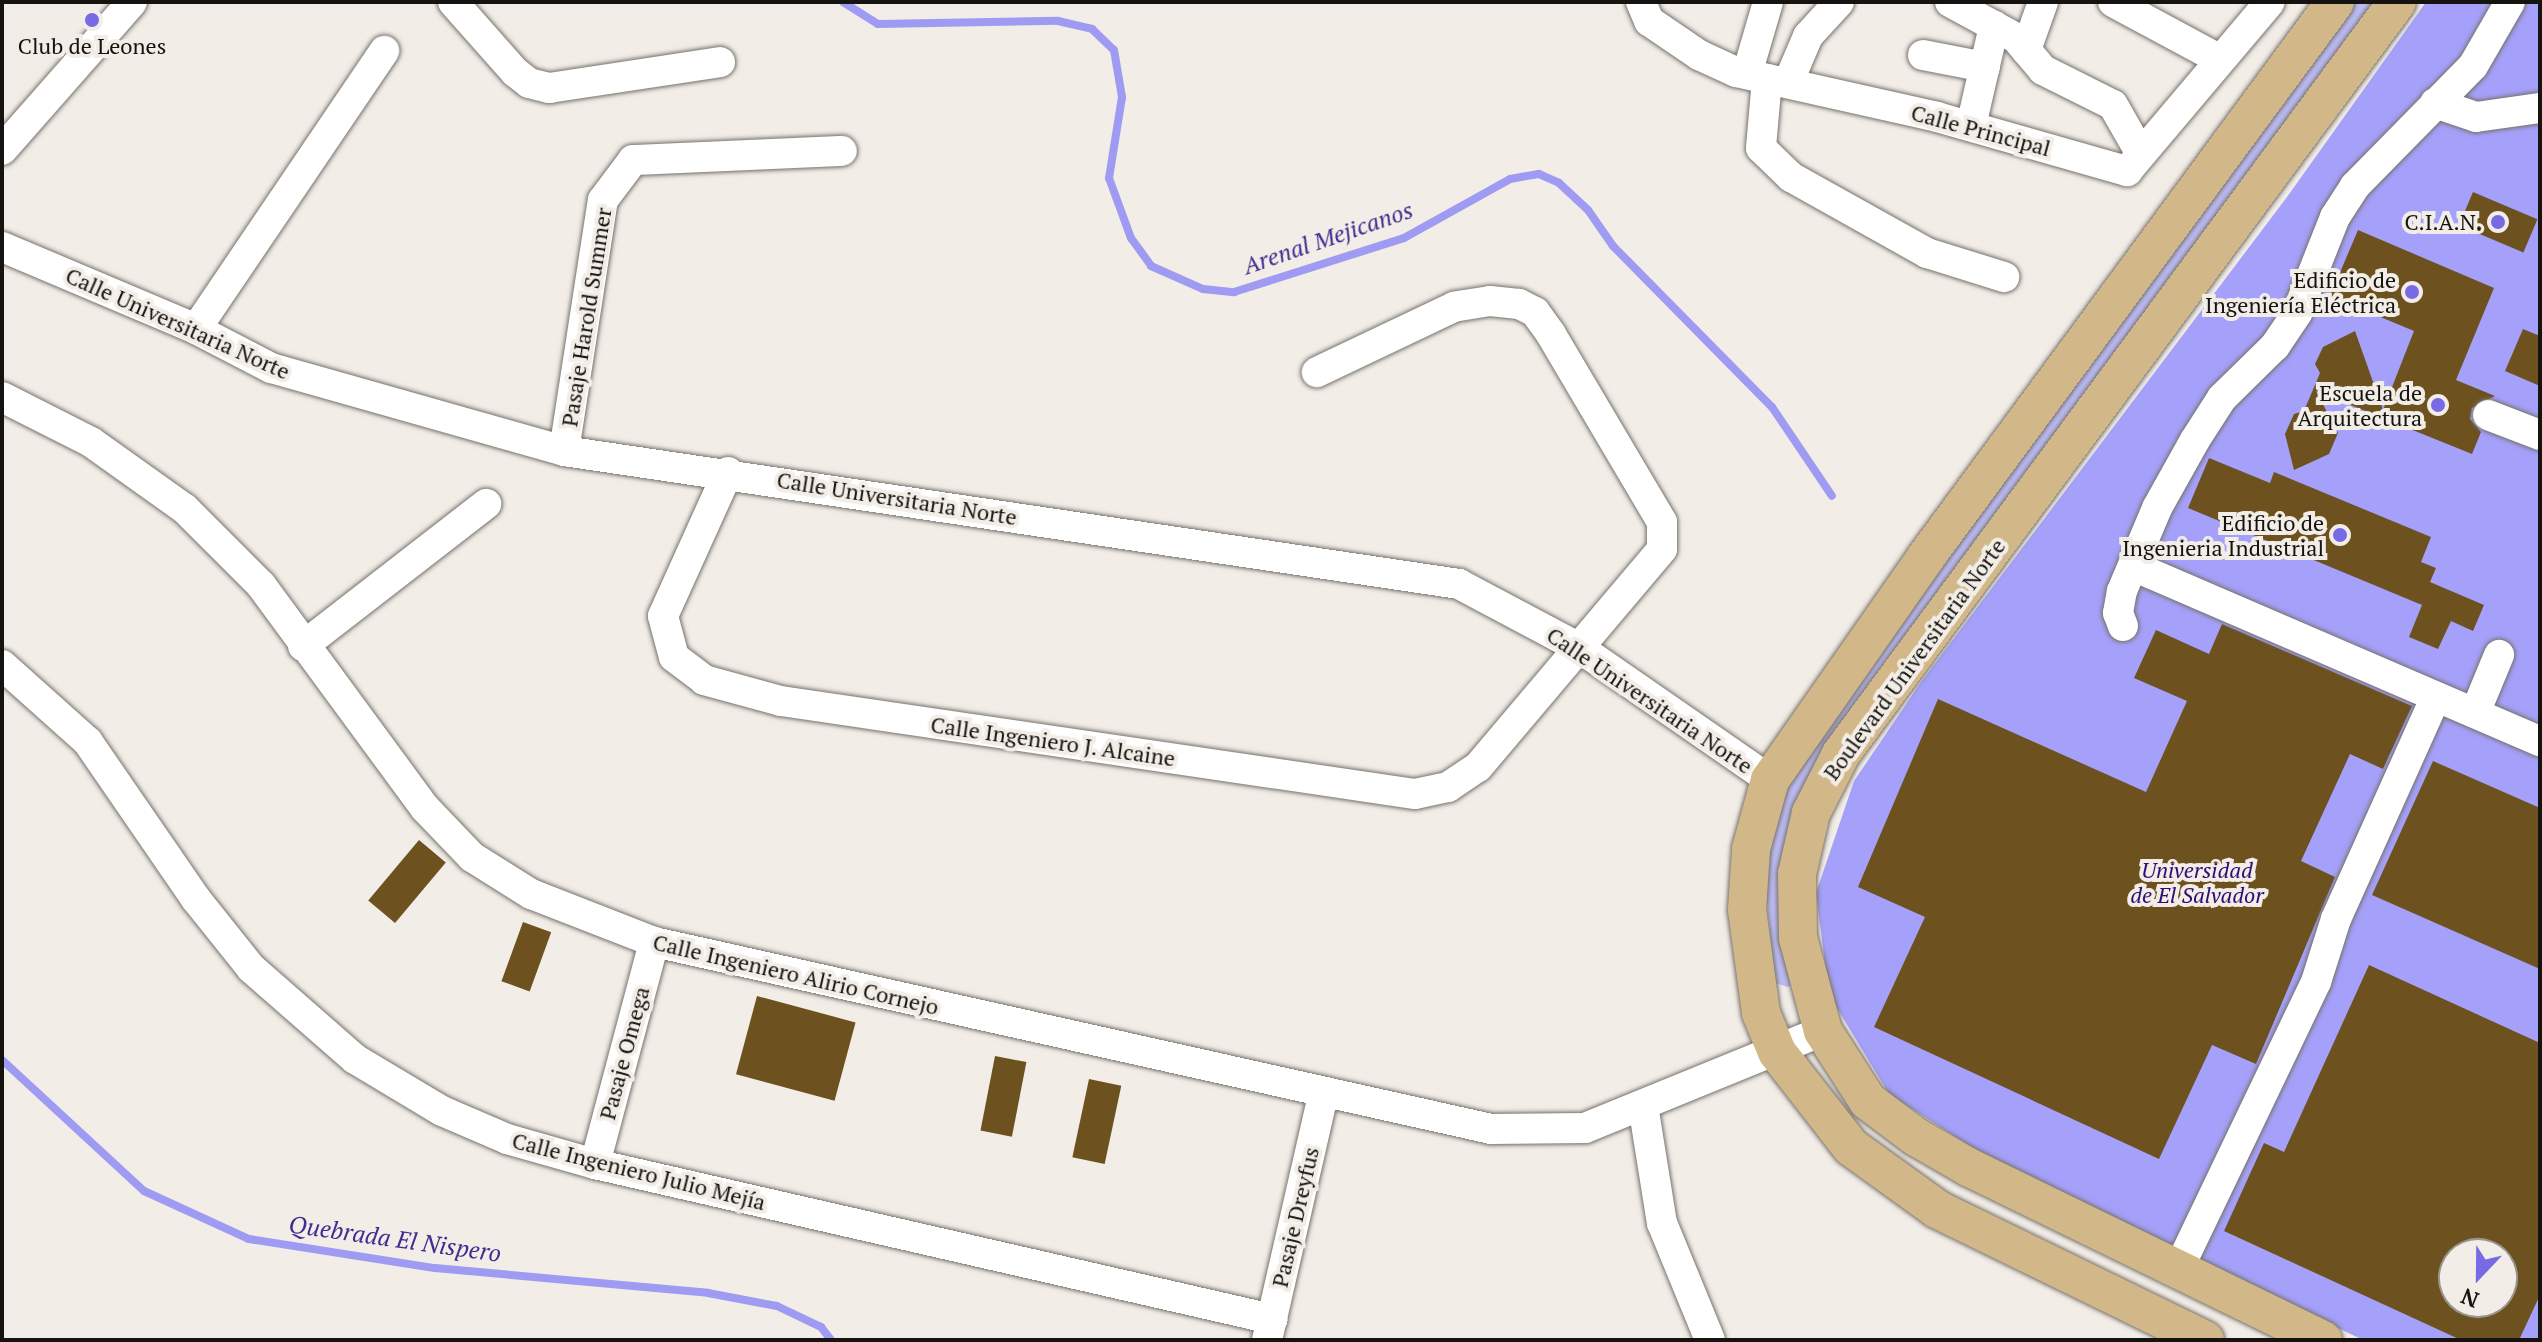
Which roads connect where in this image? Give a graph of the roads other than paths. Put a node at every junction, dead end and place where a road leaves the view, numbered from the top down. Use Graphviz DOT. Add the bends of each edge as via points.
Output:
graph roads {
  1 [pos="132,2"];
  2 [pos="453,2"];
  3 [pos="1641,2"];
  4 [pos="1768,2"];
  5 [pos="1950,2"];
  6 [pos="2043,2"];
  7 [pos="2113,2"];
  8 [pos="2270,2"];
  9 [pos="2335,2"];
  10 [pos="2397,2"];
  11 [pos="2510,2"];
  12 [pos="1834,4"];
  13 [pos="1994,26"];
  14 [pos="2026,50"];
  15 [pos="384,51"];
  16 [pos="1923,55"];
  17 [pos="2219,59"];
  18 [pos="720,62"];
  19 [pos="1985,67"];
  20 [pos="1768,79"];
  21 [pos="2435,103"];
  22 [pos="2540,108"];
  23 [pos="1971,126"];
  24 [pos="2,150"];
  25 [pos="842,151"];
  26 [pos="2141,154"];
  27 [pos="2,247"];
  28 [pos="2004,277"];
  29 [pos="196,329"];
  30 [pos="1317,372"];
  31 [pos="2,397"];
  32 [pos="2488,415"];
  33 [pos="2540,435"];
  34 [pos="564,451"];
  35 [pos="728,472"];
  36 [pos="486,504"];
  37 [pos="2133,566"];
  38 [pos="2123,626"];
  39 [pos="303,646"];
  40 [pos="1581,649"];
  41 [pos="2499,655"];
  42 [pos="2,665"];
  43 [pos="2436,697"];
  44 [pos="2475,713"];
  45 [pos="2540,741"];
  46 [pos="1770,780"];
  47 [pos="654,942"];
  48 [pos="1823,1031"];
  49 [pos="1777,1052"];
  50 [pos="1323,1095"];
  51 [pos="1643,1105"];
  52 [pos="595,1164"];
  53 [pos="2178,1270"];
  54 [pos="1270,1330"];
  55 [pos="1710,1340"];
  56 [pos="2205,1340"];
  57 [pos="2323,1340"];
  1 -- 24 [label="street"];
  2 -- 18 [label="street" via="515,72 549,88"];
  3 -- 20 [label="street, Calle Principal" via="1649,21 1699,55"];
  4 -- 20 [label="street"];
  5 -- 13 [label="street"];
  6 -- 14 [label="street"];
  7 -- 17 [label="street"];
  8 -- 17 [label="street, Calle Principal"];
  9 -- 46 [label="main road, Boulevard Universitaria Norte" via="1926,557"];
  10 -- 48 [label="main road, Boulevard Universitaria Norte" via="1860,727 1821,787 1803,841 1795,909"];
  11 -- 21 [label="street" via="2473,66"];
  12 -- 20 [label="street"];
  13 -- 14 [label="street"];
  13 -- 19 [label="street"];
  14 -- 26 [label="street" via="2043,70 2113,105"];
  15 -- 29 [label="street"];
  16 -- 19 [label="street"];
  17 -- 26 [label="street, Calle Principal"];
  19 -- 23 [label="street"];
  20 -- 23 [label="street, Calle Principal"];
  20 -- 28 [label="street" via="1761,148 1791,177 1927,253"];
  21 -- 22 [label="street" via="2476,117"];
  21 -- 37 [label="street" via="2378,158 2335,217 2297,313 2275,346 2222,398 2195,440"];
  23 -- 26 [label="street, Calle Principal" via="2127,171"];
  25 -- 34 [label="street, Pasaje Harold Summer" via="633,160 603,200"];
  27 -- 29 [label="street, Calle Universitaria Norte"];
  29 -- 34 [label="street, Calle Universitaria Norte" via="271,368"];
  30 -- 40 [label="street, Calle Ingeniero J. Alcaine" via="1454,307 1490,301 1535,312 1662,522 1665,539"];
  31 -- 39 [label="street, Calle Ingeniero Alirio Cornejo" via="91,442 185,509 261,585"];
  32 -- 33 [label="street"];
  34 -- 35 [label="street, Calle Universitaria Norte"];
  35 -- 40 [label="street, Calle Universitaria Norte" via="1459,584"];
  35 -- 40 [label="street, Calle Ingeniero J. Alcaine" via="663,616 674,657 704,680 781,701 1415,794 1448,787 1478,767"];
  36 -- 39 [label="street"];
  37 -- 38 [label="street" via="2118,613"];
  37 -- 43 [label="street"];
  39 -- 47 [label="street, Calle Ingeniero Alirio Cornejo" via="425,808 472,857 531,894"];
  40 -- 46 [label="street, Calle Universitaria Norte"];
  41 -- 44 [label="street"];
  42 -- 52 [label="street, Calle Ingeniero Julio Mejía" via="88,742 196,899 285,1002 355,1059 432,1106 507,1139"];
  43 -- 44 [label="street"];
  43 -- 53 [label="street" via="2336,919 2316,982"];
  44 -- 45 [label="street"];
  46 -- 49 [label="main road, Boulevard Universitaria Norte" via="1751,849 1747,910 1751,970"];
  47 -- 50 [label="street, Calle Ingeniero Alirio Cornejo"];
  47 -- 52 [label="street, Pasaje Omega"];
  48 -- 49 [label="street, Calle Ingeniero Alirio Cornejo"];
  48 -- 53 [label="main road, Boulevard Universitaria Norte" via="1868,1101 1916,1137"];
  49 -- 51 [label="street, Calle Ingeniero Alirio Cornejo"];
  49 -- 56 [label="main road, Boulevard Universitaria Norte" via="1810,1100 1880,1173 1937,1209"];
  50 -- 51 [label="street, Calle Ingeniero Alirio Cornejo" via="1491,1129 1538,1133 1585,1128"];
  50 -- 54 [label="street, Pasaje Dreyfus"];
  51 -- 55 [label="street" via="1662,1223"];
  52 -- 54 [label="street, Calle Ingeniero Julio Mejía"];
  53 -- 57 [label="main road, Boulevard Universitaria Norte"];
}
